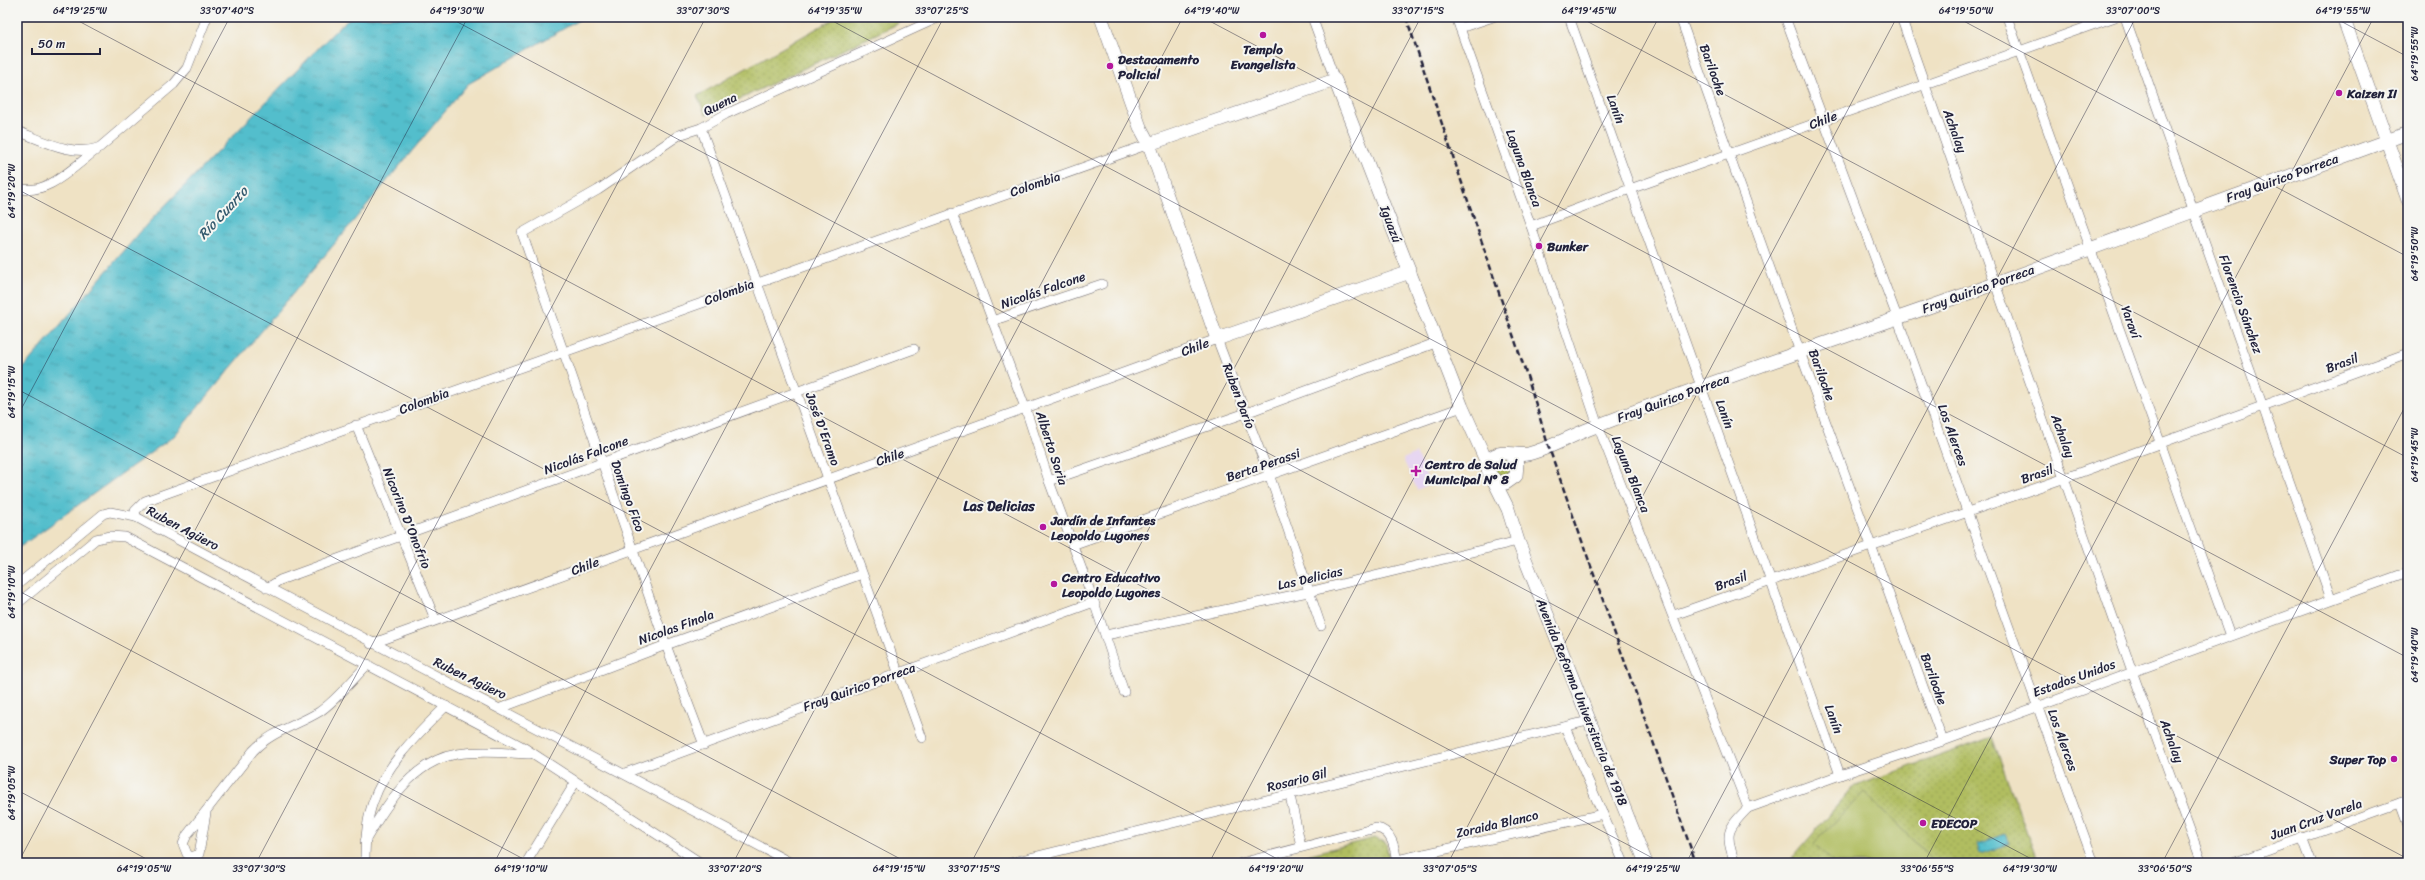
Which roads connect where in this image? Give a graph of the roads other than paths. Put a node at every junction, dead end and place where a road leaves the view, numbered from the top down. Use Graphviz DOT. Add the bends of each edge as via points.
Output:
graph roads {
  1 [pos="207,17"];
  2 [pos="940,17"];
  3 [pos="1101,17"];
  4 [pos="1109,17"];
  5 [pos="1312,17"];
  6 [pos="1456,17"];
  7 [pos="1493,17"];
  8 [pos="1569,17"];
  9 [pos="1680,17"];
  10 [pos="1785,17"];
  11 [pos="1901,17"];
  12 [pos="2007,17"];
  13 [pos="2115,17"];
  14 [pos="2125,17"];
  15 [pos="2343,17"];
  16 [pos="1460,28"];
  17 [pos="2019,51"];
  18 [pos="1335,80"];
  19 [pos="1924,84"];
  20 [pos="1822,121"];
  21 [pos="701,128"];
  22 [pos="17,131"];
  23 [pos="2408,132"];
  24 [pos="2386,140"];
  25 [pos="1149,144"];
  26 [pos="100,147"];
  27 [pos="1729,154"];
  28 [pos="17,188"];
  29 [pos="1630,188"];
  30 [pos="2408,200"];
  31 [pos="2194,211"];
  32 [pos="952,213"];
  33 [pos="1531,226"];
  34 [pos="522,233"];
  35 [pos="2090,248"];
  36 [pos="1410,272"];
  37 [pos="755,282"];
  38 [pos="1995,283"];
  39 [pos="1102,284"];
  40 [pos="1897,317"];
  41 [pos="992,321"];
  42 [pos="1217,339"];
  43 [pos="1438,342"];
  44 [pos="914,349"];
  45 [pos="562,351"];
  46 [pos="1800,352"];
  47 [pos="2408,353"];
  48 [pos="1701,388"];
  49 [pos="795,393"];
  50 [pos="2263,405"];
  51 [pos="1462,407"];
  52 [pos="1026,410"];
  53 [pos="1246,413"];
  54 [pos="356,425"];
  55 [pos="1598,426"];
  56 [pos="1472,430"];
  57 [pos="2160,442"];
  58 [pos="1548,445"];
  59 [pos="1504,454"];
  60 [pos="602,463"];
  61 [pos="1488,465"];
  62 [pos="1514,475"];
  63 [pos="1270,477"];
  64 [pos="2065,478"];
  65 [pos="827,479"];
  66 [pos="1049,481"];
  67 [pos="1494,481"];
  68 [pos="1508,509"];
  69 [pos="1966,512"];
  70 [pos="136,517"];
  71 [pos="400,535"];
  72 [pos="1518,541"];
  73 [pos="1072,545"];
  74 [pos="1871,545"];
  75 [pos="633,549"];
  76 [pos="2408,572"];
  77 [pos="862,574"];
  78 [pos="1770,581"];
  79 [pos="17,586"];
  80 [pos="267,588"];
  81 [pos="1308,592"];
  82 [pos="2331,599"];
  83 [pos="1094,602"];
  84 [pos="17,604"];
  85 [pos="1674,615"];
  86 [pos="435,620"];
  87 [pos="1321,626"];
  88 [pos="1106,635"];
  89 [pos="2230,636"];
  90 [pos="371,644"];
  91 [pos="666,644"];
  92 [pos="368,664"];
  93 [pos="2132,670"];
  94 [pos="898,672"];
  95 [pos="1124,692"];
  96 [pos="446,706"];
  97 [pos="2037,706"];
  98 [pos="501,708"];
  99 [pos="1588,721"];
  100 [pos="1565,727"];
  101 [pos="922,738"];
  102 [pos="1943,741"];
  103 [pos="704,745"];
  104 [pos="530,754"];
  105 [pos="624,773"];
  106 [pos="1840,775"];
  107 [pos="575,783"];
  108 [pos="1290,796"];
  109 [pos="2404,801"];
  110 [pos="1748,808"];
  111 [pos="206,813"];
  112 [pos="1602,814"];
  113 [pos="2408,825"];
  114 [pos="2302,837"];
  115 [pos="366,841"];
  116 [pos="1301,846"];
  117 [pos="1397,862"];
  118 [pos="365,863"];
  119 [pos="526,863"];
  120 [pos="702,863"];
  121 [pos="792,863"];
  122 [pos="1010,863"];
  123 [pos="1241,863"];
  124 [pos="1624,863"];
  125 [pos="1646,863"];
  126 [pos="1734,863"];
  127 [pos="2094,863"];
  128 [pos="2202,863"];
  129 [pos="2233,863"];
  130 [pos="2312,863"];
  1 -- 26 [label="street" via="187,68 174,84"];
  2 -- 21 [label="street, Quena" via="726,114"];
  3 -- 25 [label="main road, Ruben Darío"];
  4 -- 25 [label="main road, Ruben Darío"];
  5 -- 18 [label="street, Iguazú"];
  6 -- 16 [label="street, Laguna Blanca"];
  7 -- 16 [label="street"];
  8 -- 29 [label="street, Lanín"];
  9 -- 27 [label="street, Bariloche"];
  10 -- 20 [label="street, Los Alerces"];
  11 -- 19 [label="street, Achalay"];
  12 -- 17 [label="street, Yaraví"];
  13 -- 17 [label="street, Chile"];
  14 -- 31 [label="street, Florencio Sánchez"];
  15 -- 24 [label="main road"];
  16 -- 33 [label="street, Laguna Blanca"];
  17 -- 19 [label="street, Chile"];
  17 -- 35 [label="street, Yaraví"];
  18 -- 25 [label="main road, Colombia"];
  18 -- 36 [label="main road, Iguazú"];
  19 -- 20 [label="street, Chile"];
  19 -- 38 [label="street, Achalay"];
  20 -- 27 [label="street, Chile"];
  20 -- 40 [label="street, Los Alerces"];
  21 -- 34 [label="street, Quena" via="679,135 598,190"];
  21 -- 37 [label="street, José D'Eramo"];
  22 -- 26 [label="street" via="73,150 89,152"];
  23 -- 24 [label="main road, Fray Quirico Porreca"];
  24 -- 30 [label="main road"];
  24 -- 31 [label="main road, Fray Quirico Porreca"];
  25 -- 32 [label="street, Colombia"];
  25 -- 42 [label="main road, Ruben Darío"];
  26 -- 28 [label="street" via="49,185 36,190"];
  27 -- 29 [label="street, Chile"];
  27 -- 46 [label="street, Bariloche"];
  29 -- 33 [label="street, Chile"];
  29 -- 48 [label="street, Lanín"];
  31 -- 35 [label="main road, Fray Quirico Porreca"];
  31 -- 50 [label="street, Florencio Sánchez"];
  32 -- 37 [label="street, Colombia"];
  32 -- 41 [label="street, Alberto Soria"];
  33 -- 55 [label="street, Laguna Blanca"];
  34 -- 45 [label="street, Domingo Fico"];
  35 -- 38 [label="main road, Fray Quirico Porreca"];
  35 -- 57 [label="street, Yaraví"];
  36 -- 42 [label="main road, Chile"];
  36 -- 43 [label="main road, Iguazú"];
  37 -- 45 [label="street, Colombia"];
  37 -- 49 [label="street, José D'Eramo"];
  38 -- 40 [label="main road, Fray Quirico Porreca"];
  38 -- 64 [label="street, Achalay"];
  39 -- 41 [label="street, Nicolás Falcone"];
  40 -- 46 [label="main road, Fray Quirico Porreca"];
  40 -- 69 [label="street, Los Alerces"];
  41 -- 52 [label="street, Alberto Soria"];
  42 -- 52 [label="street, Chile"];
  42 -- 53 [label="street, Ruben Darío"];
  43 -- 51 [label="main road, Iguazú"];
  43 -- 53 [label="street"];
  44 -- 49 [label="street, Nicolás Falcone"];
  45 -- 54 [label="street, Colombia"];
  45 -- 60 [label="street, Domingo Fico"];
  46 -- 48 [label="main road, Fray Quirico Porreca"];
  46 -- 74 [label="street, Bariloche"];
  47 -- 50 [label="street, Brasil"];
  48 -- 55 [label="main road, Fray Quirico Porreca"];
  48 -- 78 [label="street, Lanín"];
  49 -- 60 [label="street, Nicolás Falcone"];
  49 -- 65 [label="street, José D'Eramo"];
  50 -- 57 [label="street, Brasil"];
  50 -- 82 [label="street, Florencio Sánchez"];
  51 -- 56 [label="main road, Iguazú"];
  51 -- 63 [label="street, Berta Perassi"];
  52 -- 65 [label="street, Chile"];
  52 -- 66 [label="street, Alberto Soria"];
  53 -- 63 [label="street, Ruben Darío"];
  53 -- 66 [label="street"];
  54 -- 70 [label="street, Colombia" via="145,501 135,511"];
  54 -- 71 [label="street, Nicorino D'Onofrio"];
  55 -- 58 [label="main road, Fray Quirico Porreca"];
  55 -- 85 [label="street, Laguna Blanca"];
  56 -- 59 [label="main road, Iguazú" via="1488,447"];
  56 -- 61 [label="main road, Iguazú"];
  57 -- 64 [label="street, Brasil"];
  57 -- 89 [label="street, Yaraví"];
  58 -- 59 [label="main road, Fray Quirico Porreca" via="1530,454"];
  58 -- 62 [label="main road, Fray Quirico Porreca"];
  59 -- 61 [label="main road" via="1490,460"];
  59 -- 62 [label="main road" via="1517,464"];
  60 -- 71 [label="street, Nicolás Falcone"];
  60 -- 75 [label="street, Domingo Fico"];
  61 -- 67 [label="main road" via="1490,477"];
  62 -- 67 [label="main road" via="1506,483"];
  62 -- 68 [label="main road"];
  63 -- 73 [label="street, Berta Perassi"];
  63 -- 81 [label="street, Ruben Darío"];
  64 -- 69 [label="street, Brasil"];
  64 -- 93 [label="street, Achalay"];
  65 -- 75 [label="street, Chile"];
  65 -- 77 [label="street, José D'Eramo"];
  66 -- 73 [label="street, Alberto Soria"];
  67 -- 68 [label="main road"];
  68 -- 72 [label="main road"];
  69 -- 74 [label="street, Brasil"];
  69 -- 97 [label="street, Los Alerces"];
  70 -- 79 [label="street, Ruben Agüero" via="110,512 103,514"];
  70 -- 80 [label="street, Ruben Agüero"];
  71 -- 80 [label="street, Nicolás Falcone" via="280,580"];
  71 -- 86 [label="street, Nicorino D'Onofrio"];
  72 -- 81 [label="street, Las Delicias"];
  72 -- 99 [label="main road, Avenida Reforma Universitaria de 1918"];
  73 -- 83 [label="street, Alberto Soria"];
  74 -- 78 [label="street, Brasil"];
  74 -- 102 [label="street, Bariloche"];
  75 -- 86 [label="street, Chile"];
  75 -- 91 [label="street, Domingo Fico"];
  76 -- 82 [label="street, Estados Unidos"];
  77 -- 91 [label="street, Nicolas Finola"];
  77 -- 94 [label="street, José D'Eramo"];
  78 -- 85 [label="street, Brasil"];
  78 -- 106 [label="street, Lanín"];
  80 -- 90 [label="street, Ruben Agüero"];
  81 -- 87 [label="street, Ruben Darío"];
  81 -- 88 [label="street, Las Delicias"];
  82 -- 89 [label="street, Estados Unidos"];
  83 -- 88 [label="street, Alberto Soria"];
  83 -- 94 [label="street, Fray Quirico Porreca"];
  84 -- 92 [label="street" via="96,540 110,536 124,537"];
  85 -- 110 [label="street, Laguna Blanca"];
  86 -- 90 [label="street, Chile"];
  88 -- 95 [label="street, Alberto Soria"];
  89 -- 93 [label="street, Estados Unidos"];
  90 -- 98 [label="street, Ruben Agüero"];
  91 -- 98 [label="street, Nicolas Finola"];
  91 -- 103 [label="street, Domingo Fico"];
  92 -- 96 [label="street"];
  92 -- 111 [label="street" via="321,711 265,739"];
  93 -- 97 [label="street, Estados Unidos"];
  93 -- 128 [label="street, Achalay"];
  94 -- 101 [label="street, José D'Eramo"];
  94 -- 103 [label="street, Fray Quirico Porreca"];
  96 -- 104 [label="street" via="522,747"];
  96 -- 115 [label="street" via="419,732 390,767 372,803"];
  97 -- 102 [label="street, Estados Unidos"];
  97 -- 127 [label="street, Los Alerces"];
  98 -- 105 [label="street, Ruben Agüero"];
  99 -- 100 [label="street, Rosario Gil"];
  99 -- 125 [label="main road, Avenida Reforma Universitaria de 1918"];
  100 -- 108 [label="street, Rosario Gil"];
  100 -- 112 [label="street"];
  102 -- 106 [label="street, Estados Unidos"];
  103 -- 105 [label="street, Fray Quirico Porreca"];
  104 -- 107 [label="street"];
  104 -- 115 [label="street" via="480,752 440,759 408,780 383,810"];
  105 -- 121 [label="street, Ruben Agüero"];
  106 -- 110 [label="street, Estados Unidos"];
  107 -- 119 [label="street"];
  107 -- 120 [label="street"];
  108 -- 116 [label="street"];
  108 -- 122 [label="street, Rosario Gil"];
  109 -- 113 [label="street"];
  109 -- 114 [label="street, Juan Cruz Varela"];
  110 -- 126 [label="street" via="1728,830 1727,841"];
  112 -- 117 [label="street, Zoraida Blanco"];
  112 -- 124 [label="street"];
  114 -- 129 [label="street, Juan Cruz Varela"];
  114 -- 130 [label="street"];
  115 -- 118 [label="street"];
  116 -- 117 [label="street, Zoraida Blanco" via="1376,828 1383,829 1389,833"];
  116 -- 123 [label="street, Zoraida Blanco"];
}
